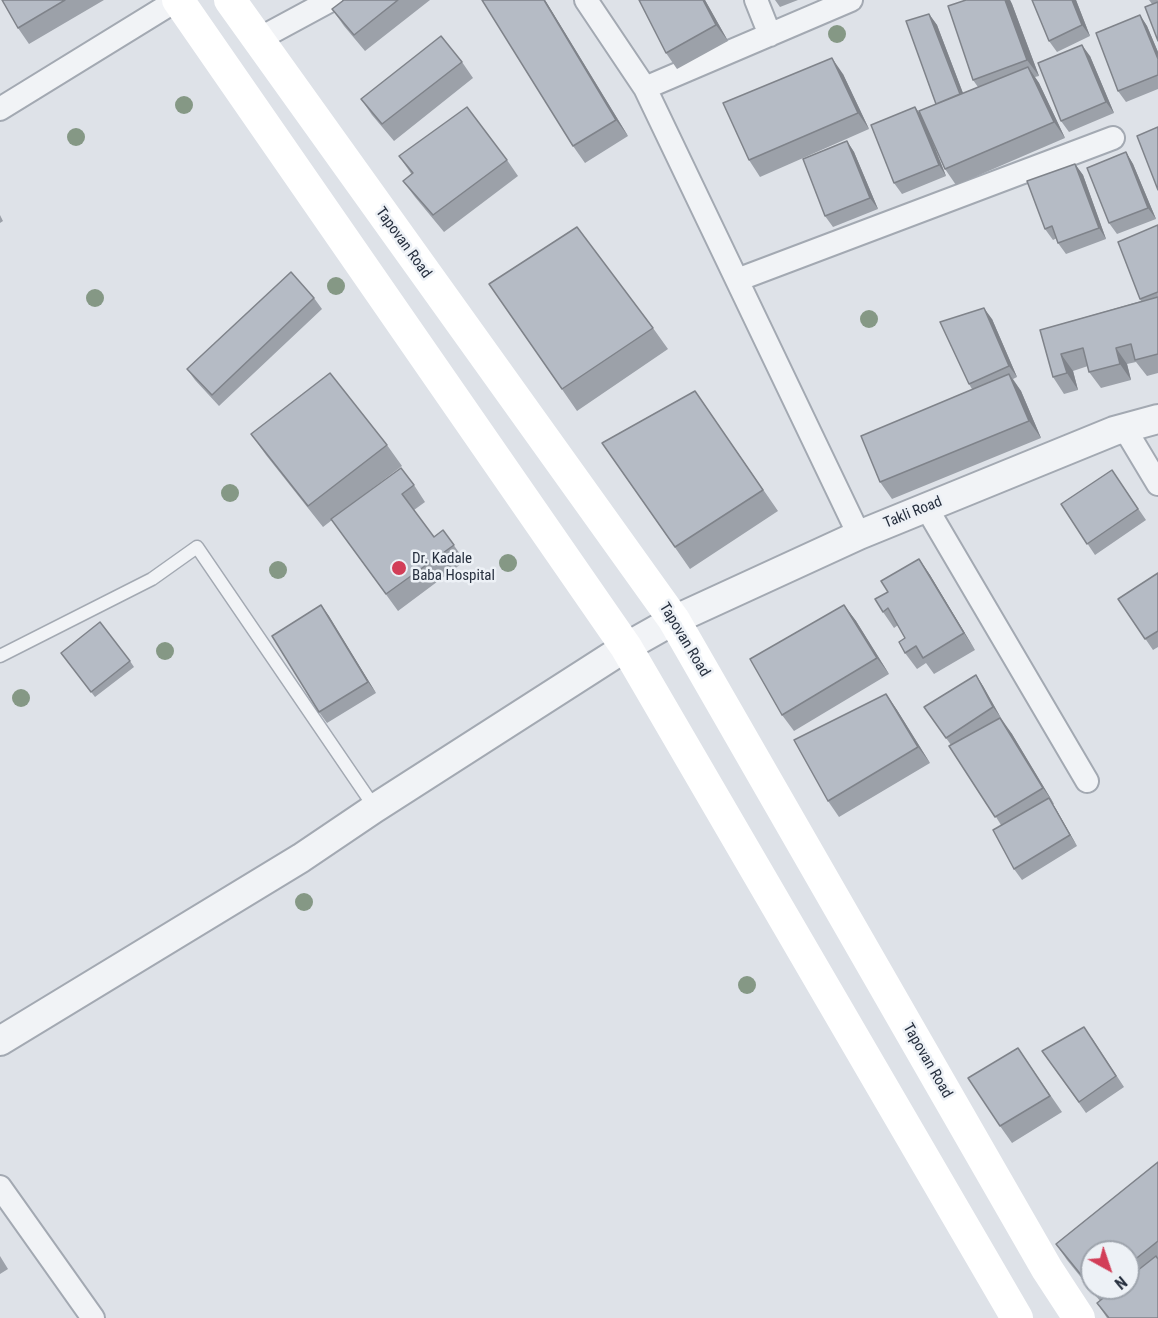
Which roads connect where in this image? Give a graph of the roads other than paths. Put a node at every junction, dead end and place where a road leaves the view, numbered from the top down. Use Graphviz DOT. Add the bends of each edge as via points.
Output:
graph roads {
  1 [pos="178,0"];
  2 [pos="230,0"];
  3 [pos="331,0"];
  4 [pos="586,0"];
  5 [pos="756,0"];
  6 [pos="817,0"];
  7 [pos="851,0"];
  8 [pos="767,28"];
  9 [pos="257,40"];
  10 [pos="645,88"];
  11 [pos="0,110"];
  12 [pos="1113,138"];
  13 [pos="737,280"];
  14 [pos="1158,419"];
  15 [pos="1125,429"];
  16 [pos="1158,484"];
  17 [pos="926,507"];
  18 [pos="859,535"];
  19 [pos="674,620"];
  20 [pos="626,647"];
  21 [pos="0,656"];
  22 [pos="1087,781"];
  23 [pos="375,808"];
  24 [pos="0,1041"];
  25 [pos="0,1187"];
  26 [pos="93,1318"];
  27 [pos="1017,1318"];
  28 [pos="1079,1318"];
  1 -- 11 [label="street"];
  1 -- 20 [label="main road"];
  2 -- 9 [label="main road, Tapovan Road"];
  3 -- 9 [label="street"];
  4 -- 10 [label="street"];
  5 -- 8 [label="street"];
  6 -- 8 [label="street"];
  7 -- 8 [label="street"];
  8 -- 10 [label="street"];
  9 -- 19 [label="main road, Tapovan Road"];
  10 -- 13 [label="street"];
  12 -- 13 [label="street"];
  13 -- 18 [label="street"];
  14 -- 15 [label="street, Takli Road"];
  15 -- 16 [label="street"];
  15 -- 17 [label="street, Takli Road"];
  17 -- 18 [label="street, Takli Road"];
  17 -- 22 [label="street"];
  18 -- 19 [label="street, Takli Road"];
  19 -- 20 [label="street, Takli Road"];
  19 -- 28 [label="main road, Tapovan Road" via="1047,1269"];
  20 -- 23 [label="street, Takli Road"];
  20 -- 27 [label="main road"];
  21 -- 23 [label="lane" via="152,579 197,547"];
  23 -- 24 [label="street, Takli Road" via="301,858"];
  25 -- 26 [label="street"];
}
